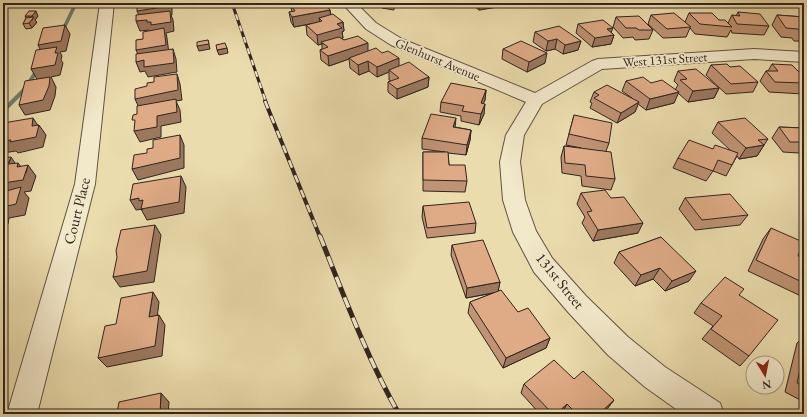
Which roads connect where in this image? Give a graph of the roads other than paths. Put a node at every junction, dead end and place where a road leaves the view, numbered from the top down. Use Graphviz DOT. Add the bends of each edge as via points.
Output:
graph roads {
  1 [pos="107,3"];
  2 [pos="349,3"];
  3 [pos="804,57"];
  4 [pos="536,100"];
  5 [pos="22,414"];
  6 [pos="709,414"];
  1 -- 5 [label="street, Court Place" via="85,184"];
  2 -- 4 [label="street, Glenhurst Avenue" via="366,23 408,48"];
  3 -- 4 [label="street, West 131st Street" via="754,54 598,64"];
  4 -- 6 [label="street, 131st Street" via="515,135 510,162 514,200 525,232 543,265 618,346 655,378"];
}
